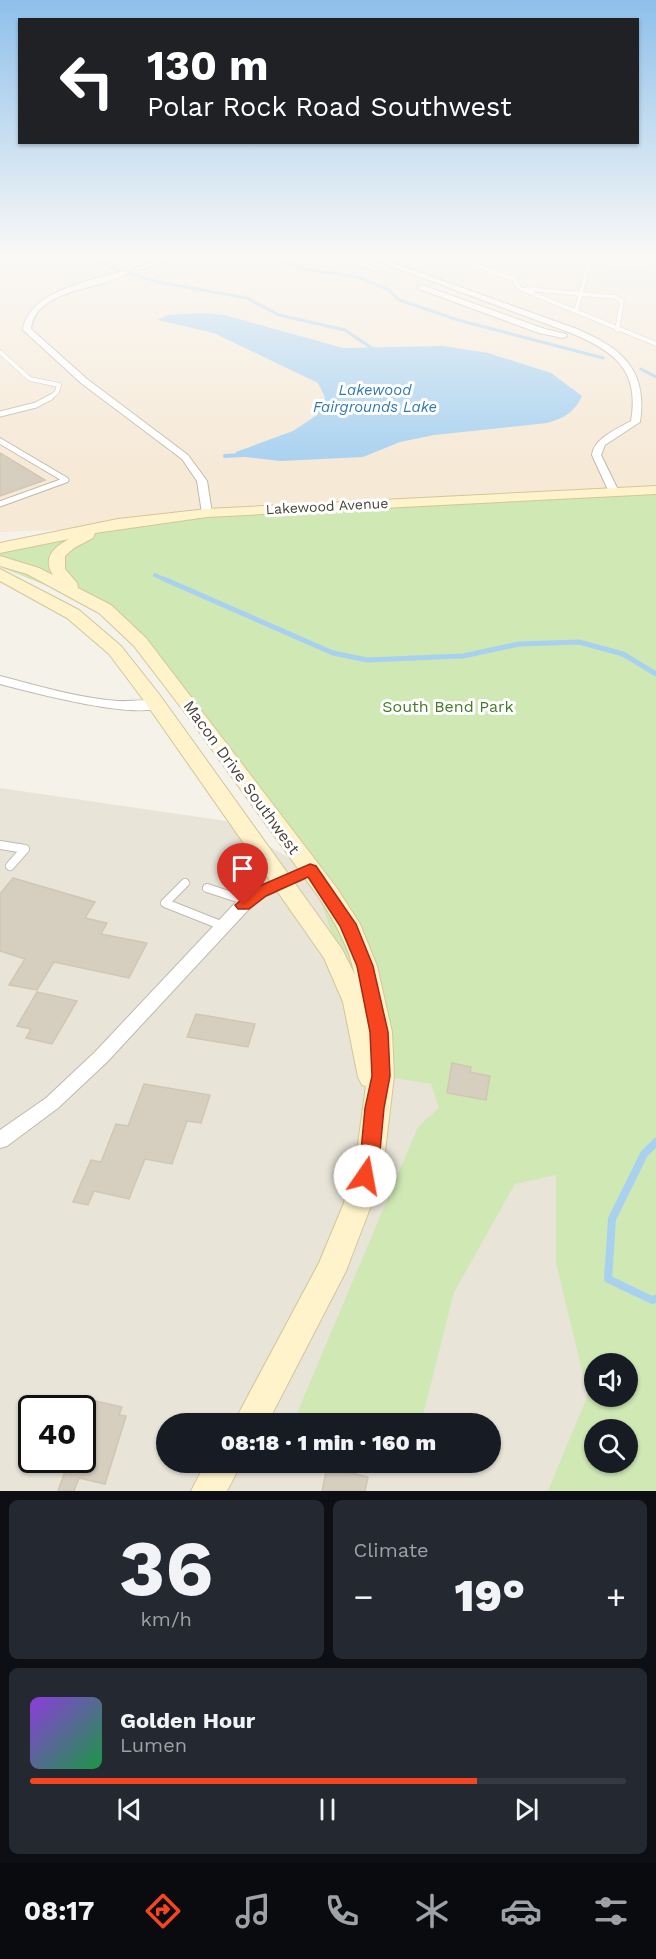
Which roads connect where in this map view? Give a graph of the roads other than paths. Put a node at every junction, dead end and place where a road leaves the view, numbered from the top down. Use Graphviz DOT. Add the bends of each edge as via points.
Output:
graph roads {
  1 [pos="26,326"];
  2 [pos="527,326"];
  3 [pos="551,326"];
  4 [pos="607,326"];
  5 [pos="618,326"];
  6 [pos="617,330"];
  7 [pos="600,344"];
  8 [pos="656,344"];
  9 [pos="0,352"];
  10 [pos="0,414"];
  11 [pos="0,441"];
  12 [pos="656,490"];
  13 [pos="614,492"];
  14 [pos="0,504"];
  15 [pos="207,513"];
  16 [pos="110,526"];
  17 [pos="0,548"];
  18 [pos="0,561"];
  19 [pos="0,574"];
  20 [pos="82,596"];
  21 [pos="0,681"];
  22 [pos="157,705"];
  23 [pos="0,845"];
  24 [pos="10,866"];
  25 [pos="310,870"];
  26 [pos="282,882"];
  27 [pos="185,883"];
  28 [pos="207,888"];
  29 [pos="249,902"];
  30 [pos="224,926"];
  31 [pos="375,1108"];
  32 [pos="0,1140"];
  33 [pos="255,1413"];
  34 [pos="219,1473"];
  35 [pos="208,1491"];
  1 -- 15 [label="street" via="84,381 185,457 202,481"];
  2 -- 7 [label="street"];
  3 -- 7 [label="street"];
  4 -- 6 [label="lane"];
  5 -- 6 [label="lane"];
  6 -- 8 [label="lane"];
  7 -- 13 [label="street" via="626,363 637,399 634,422 600,443 594,453"];
  9 -- 10 [label="lane" via="30,380 58,385 59,390 46,401"];
  11 -- 14 [label="lane" via="66,480"];
  12 -- 13 [label="street, Lakewood Avenue"];
  13 -- 15 [label="street, Lakewood Avenue"];
  15 -- 16 [label="street, Lakewood Avenue"];
  16 -- 17 [label="street, Lakewood Avenue"];
  16 -- 20 [label="street" via="70,545 55,559 58,574"];
  18 -- 20 [label="street, Macon Drive Southwest" via="33,571"];
  19 -- 22 [label="street, Macon Drive Southwest" via="73,614 115,650"];
  20 -- 25 [label="street, Macon Drive Southwest" via="105,609 140,642"];
  21 -- 22 [label="street" via="89,702 128,707"];
  22 -- 26 [label="street, Macon Drive Southwest"];
  23 -- 24 [label="lane" via="25,849"];
  25 -- 26 [label="street"];
  25 -- 31 [label="street, Macon Drive Southwest" via="348,924 365,966 379,1032 381,1076"];
  26 -- 29 [label="street"];
  26 -- 31 [label="street, Macon Drive Southwest" via="334,955 356,1002"];
  27 -- 30 [label="lane" via="165,903"];
  28 -- 29 [label="lane"];
  29 -- 30 [label="street"];
  30 -- 32 [label="street" via="101,1057 52,1102"];
  31 -- 33 [label="street, Macon Drive Southwest" via="371,1151 358,1203 335,1261"];
  34 -- 35 [label="street"];
}
